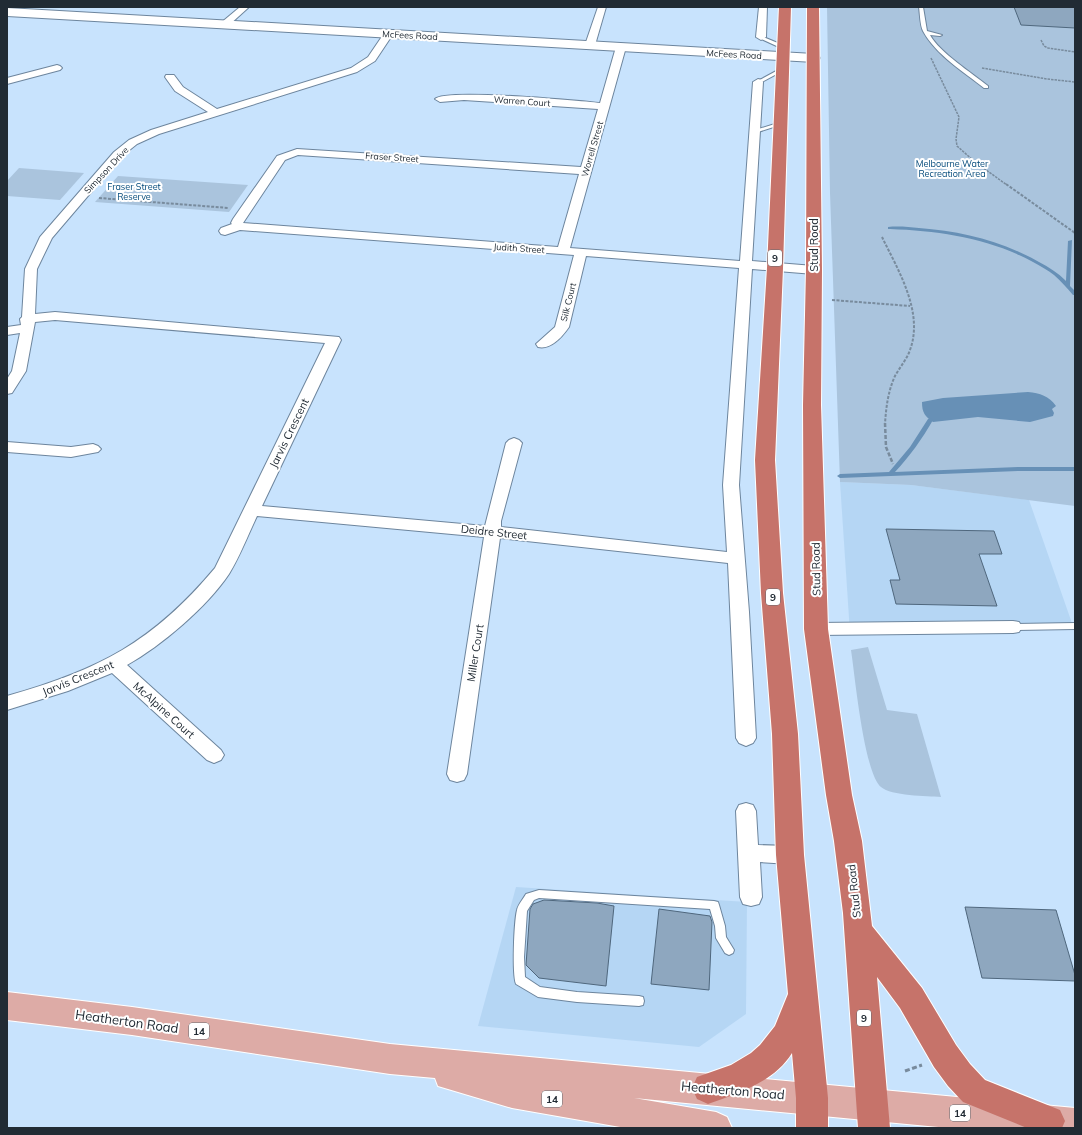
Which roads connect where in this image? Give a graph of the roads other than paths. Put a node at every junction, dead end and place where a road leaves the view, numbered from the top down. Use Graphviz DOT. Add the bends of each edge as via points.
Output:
graph roads {
  1 [pos="245,7"];
  2 [pos="602,7"];
  3 [pos="763,7"];
  4 [pos="785,7"];
  5 [pos="813,7"];
  6 [pos="921,7"];
  7 [pos="7,12"];
  8 [pos="225,24"];
  9 [pos="927,33"];
  10 [pos="388,34"];
  11 [pos="940,35"];
  12 [pos="761,37"];
  13 [pos="590,45"];
  14 [pos="621,47"];
  15 [pos="782,58"];
  16 [pos="814,58"];
  17 [pos="57,68"];
  18 [pos="170,77"];
  19 [pos="7,81"];
  20 [pos="758,82"];
  21 [pos="986,87"];
  22 [pos="440,99"];
  23 [pos="604,106"];
  24 [pos="216,113"];
  25 [pos="780,124"];
  26 [pos="755,131"];
  27 [pos="586,171"];
  28 [pos="239,226"];
  29 [pos="225,231"];
  30 [pos="563,251"];
  31 [pos="581,252"];
  32 [pos="746,266"];
  33 [pos="775,268"];
  34 [pos="814,270"];
  35 [pos="28,324"];
  36 [pos="7,331"];
  37 [pos="543,344"];
  38 [pos="7,390"];
  39 [pos="514,443"];
  40 [pos="7,446"];
  41 [pos="93,449"];
  42 [pos="252,510"];
  43 [pos="493,532"];
  44 [pos="736,558"];
  45 [pos="1075,626"];
  46 [pos="1013,628"];
  47 [pos="816,629"];
  48 [pos="114,664"];
  49 [pos="7,703"];
  50 [pos="746,738"];
  51 [pos="214,755"];
  52 [pos="457,774"];
  53 [pos="746,811"];
  54 [pos="749,853"];
  55 [pos="790,856"];
  56 [pos="751,897"];
  57 [pos="858,930"];
  58 [pos="729,950"];
  59 [pos="802,995"];
  60 [pos="639,1001"];
  61 [pos="7,1006"];
  62 [pos="390,1059"];
  63 [pos="708,1088"];
  64 [pos="812,1113"];
  65 [pos="873,1116"];
  66 [pos="1062,1122"];
  67 [pos="716,1128"];
  1 -- 8 [label="street"];
  2 -- 13 [label="street"];
  3 -- 12 [label="street"];
  4 -- 15 [label="highway, 9"];
  5 -- 16 [label="highway, Stud Road / 9"];
  6 -- 9 [label="lane"];
  7 -- 8 [label="street, McFees Road"];
  8 -- 10 [label="street, McFees Road"];
  9 -- 11 [label="lane"];
  9 -- 21 [label="lane" via="931,41 956,64"];
  10 -- 13 [label="street, McFees Road"];
  10 -- 24 [label="street, Simpson Drive" via="372,59 354,70"];
  12 -- 15 [label="lane"];
  13 -- 14 [label="street, McFees Road"];
  14 -- 15 [label="street, McFees Road"];
  14 -- 23 [label="street, Worrell Street"];
  15 -- 16 [label="street, McFees Road"];
  15 -- 20 [label="lane"];
  15 -- 25 [label="highway, 9"];
  16 -- 34 [label="highway, Stud Road / 9"];
  17 -- 19 [label="street"];
  18 -- 24 [label="street" via="179,89"];
  20 -- 26 [label="street"];
  22 -- 23 [label="street, Warren Court" via="464,97"];
  23 -- 27 [label="street, Worrell Street"];
  24 -- 35 [label="street, Simpson Drive" via="155,132 133,142 118,154 46,237 31,269"];
  25 -- 26 [label="lane"];
  25 -- 33 [label="highway, 9"];
  26 -- 32 [label="street"];
  27 -- 28 [label="street, Fraser Street" via="297,152 281,158 246,209 238,223"];
  27 -- 30 [label="street, Worrell Street"];
  28 -- 29 [label="street, Judith Street"];
  28 -- 30 [label="street, Judith Street"];
  30 -- 31 [label="street, Judith Street"];
  31 -- 32 [label="street, Judith Street"];
  31 -- 37 [label="street, Silk Court" via="562,327"];
  32 -- 33 [label="street, Judith Street"];
  32 -- 44 [label="street" via="731,486"];
  33 -- 34 [label="street, Judith Street"];
  33 -- 55 [label="highway, 9" via="765,460 772,593 785,734"];
  34 -- 47 [label="highway, Stud Road / 9" via="812,405"];
  35 -- 36 [label="street"];
  35 -- 38 [label="street, Simpson Drive" via="19,371"];
  35 -- 42 [label="street, Jarvis Crescent" via="55,316 334,340"];
  39 -- 43 [label="street, Miller Court" via="493,521"];
  40 -- 41 [label="street" via="71,452"];
  42 -- 43 [label="street, Deidre Street"];
  42 -- 48 [label="street, Jarvis Crescent" via="222,571 208,589 171,624"];
  43 -- 44 [label="street, Deidre Street"];
  43 -- 52 [label="street, Miller Court"];
  44 -- 50 [label="street"];
  45 -- 46 [label="lane"];
  46 -- 47 [label="street"];
  47 -- 57 [label="highway, Stud Road / 9" via="839,795 848,841"];
  48 -- 49 [label="street, Jarvis Crescent" via="67,685"];
  48 -- 51 [label="street, McAlpine Court"];
  53 -- 54 [label="street"];
  54 -- 55 [label="street"];
  54 -- 56 [label="street"];
  55 -- 59 [label="highway, 9"];
  57 -- 65 [label="highway, Stud Road / 9"];
  57 -- 66 [label="highway" via="912,998 945,1056 974,1091"];
  58 -- 60 [label="lane" via="721,938 714,905 539,894 530,897 522,910 518,957 520,980 538,992"];
  59 -- 63 [label="highway" via="786,1036 766,1061 743,1076"];
  59 -- 64 [label="highway, 9"];
  61 -- 62 [label="main road, Heatherton Road / 14" via="132,1021"];
  62 -- 63 [label="main road, Heatherton Road / 14"];
  62 -- 67 [label="main road, Heatherton Road / 14" via="512,1092"];
  63 -- 64 [label="main road, Heatherton Road / 14"];
  64 -- 65 [label="main road, Heatherton Road / 14"];
  65 -- 66 [label="main road, Heatherton Road / 14"];
}
